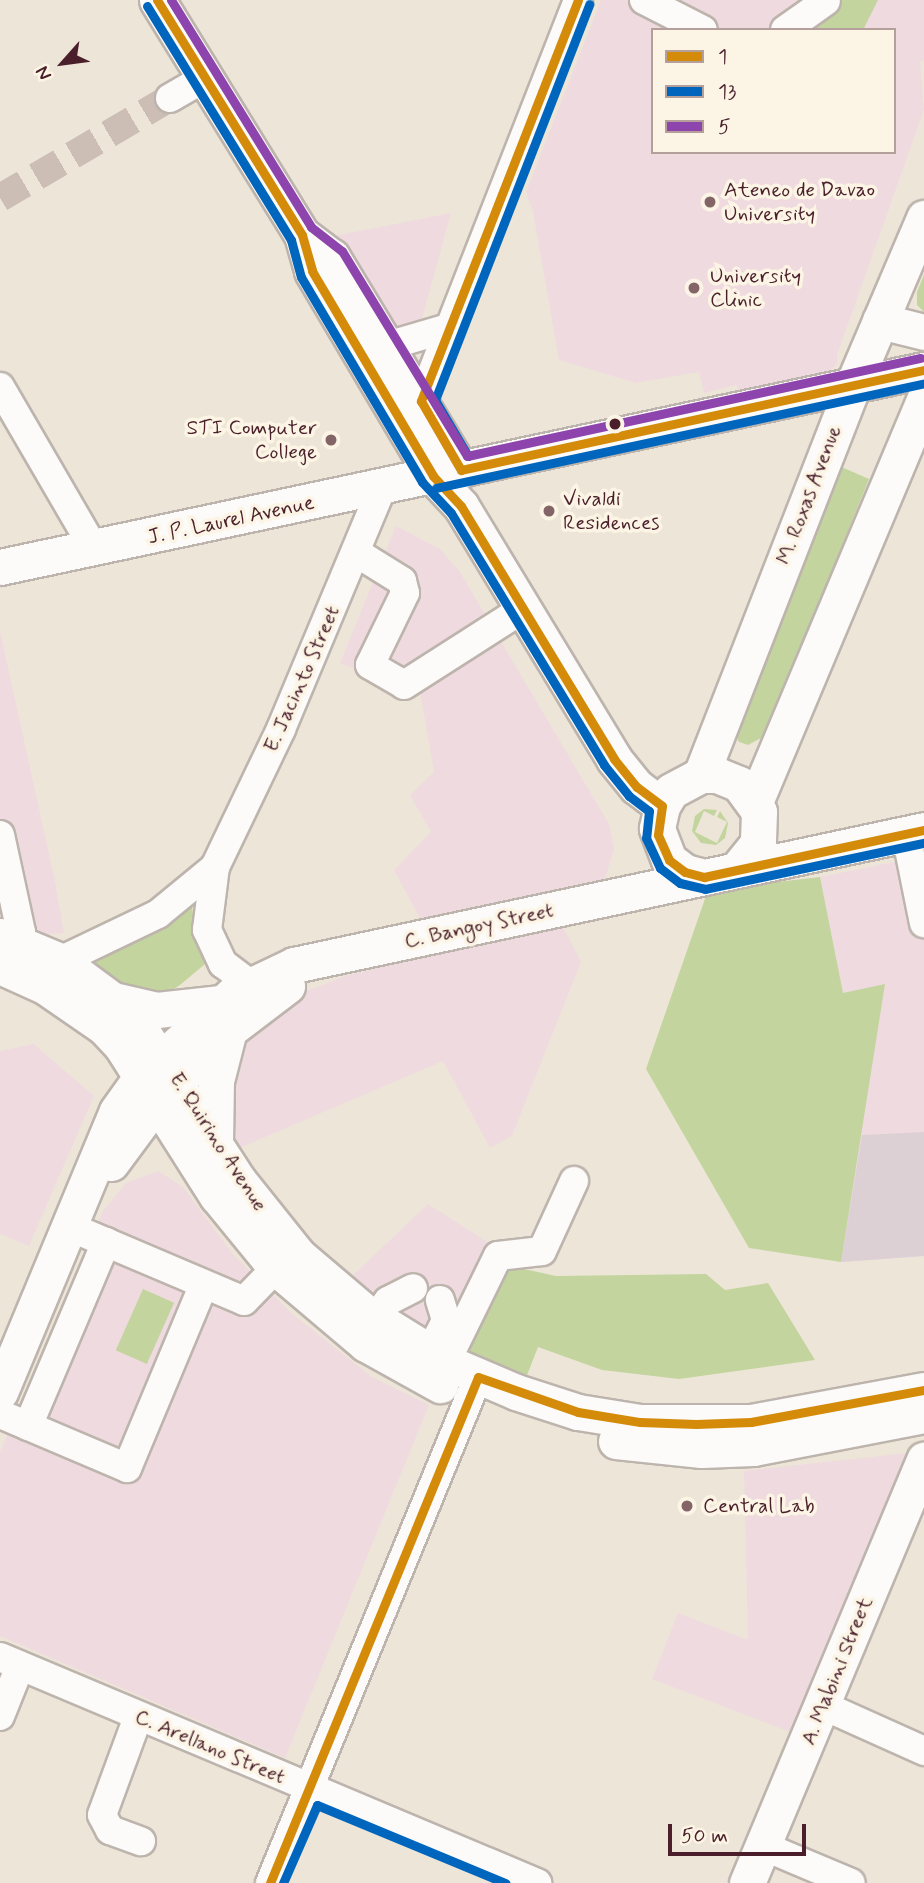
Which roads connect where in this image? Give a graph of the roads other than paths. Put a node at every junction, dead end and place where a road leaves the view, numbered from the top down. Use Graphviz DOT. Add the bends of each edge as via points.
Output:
graph roads {
  1 [pos="157,0"];
  2 [pos="578,0"];
  3 [pos="644,0"];
  4 [pos="826,1"];
  5 [pos="700,28"];
  6 [pos="788,28"];
  7 [pos="204,78"];
  8 [pos="170,98"];
  9 [pos="924,218"];
  10 [pos="302,235"];
  11 [pos="880,321"];
  12 [pos="448,328"];
  13 [pos="924,332"];
  14 [pos="387,346"];
  15 [pos="924,370"];
  16 [pos="0,387"];
  17 [pos="852,387"];
  18 [pos="924,399"];
  19 [pos="414,416"];
  20 [pos="447,473"];
  21 [pos="387,486"];
  22 [pos="468,518"];
  23 [pos="95,550"];
  24 [pos="356,553"];
  25 [pos="0,567"];
  26 [pos="523,610"];
  27 [pos="701,775"];
  28 [pos="755,802"];
  29 [pos="662,806"];
  30 [pos="915,832"];
  31 [pos="0,835"];
  32 [pos="660,843"];
  33 [pos="215,867"];
  34 [pos="720,874"];
  35 [pos="632,893"];
  36 [pos="924,923"];
  37 [pos="6,948"];
  38 [pos="60,961"];
  39 [pos="326,962"];
  40 [pos="250,984"];
  41 [pos="64,998"];
  42 [pos="118,1001"];
  43 [pos="224,1017"];
  44 [pos="159,1079"];
  45 [pos="117,1111"];
  46 [pos="204,1150"];
  47 [pos="118,1154"];
  48 [pos="574,1181"];
  49 [pos="77,1211"];
  50 [pos="106,1242"];
  51 [pos="276,1268"];
  52 [pos="204,1284"];
  53 [pos="413,1288"];
  54 [pos="440,1300"];
  55 [pos="374,1318"];
  56 [pos="11,1334"];
  57 [pos="437,1357"];
  58 [pos="474,1388"];
  59 [pos="924,1390"];
  60 [pos="0,1392"];
  61 [pos="0,1414"];
  62 [pos="924,1415"];
  63 [pos="28,1426"];
  64 [pos="924,1459"];
  65 [pos="10,1661"];
  66 [pos="824,1706"];
  67 [pos="0,1717"];
  68 [pos="138,1717"];
  69 [pos="924,1751"];
  70 [pos="310,1789"];
  71 [pos="141,1841"];
  72 [pos="764,1846"];
  73 [pos="270,1883"];
  74 [pos="537,1883"];
  75 [pos="747,1883"];
  76 [pos="851,1883"];
  1 -- 7 [label="main road"];
  2 -- 12 [label="street"];
  3 -- 5 [label="street"];
  4 -- 6 [label="street"];
  7 -- 8 [label="street"];
  7 -- 10 [label="main road"];
  9 -- 11 [label="main road, M. Roxas Avenue"];
  10 -- 14 [label="main road" via="332,257"];
  10 -- 19 [label="main road" via="312,271"];
  11 -- 13 [label="main road"];
  11 -- 17 [label="main road, M. Roxas Avenue"];
  12 -- 14 [label="street"];
  12 -- 19 [label="street"];
  14 -- 19 [label="main road"];
  15 -- 17 [label="main road, J. P. Laurel Avenue"];
  16 -- 23 [label="street"];
  17 -- 20 [label="main road, J. P. Laurel Avenue"];
  17 -- 27 [label="main road, M. Roxas Avenue"];
  18 -- 28 [label="main road"];
  19 -- 20 [label="main road"];
  19 -- 21 [label="main road" via="402,466"];
  20 -- 21 [label="main road, J. P. Laurel Avenue"];
  20 -- 22 [label="main road"];
  21 -- 22 [label="main road"];
  21 -- 23 [label="main road, J. P. Laurel Avenue"];
  21 -- 24 [label="street, E. Jacinto Street"];
  22 -- 26 [label="main road"];
  23 -- 25 [label="main road, J. P. Laurel Avenue"];
  24 -- 26 [label="street" via="402,581 405,593 370,665 404,685"];
  24 -- 33 [label="street, E. Jacinto Street" via="281,729"];
  26 -- 29 [label="main road" via="614,759 637,787"];
  27 -- 28 [label="main road" via="733,780"];
  27 -- 29 [label="main road" via="677,785"];
  28 -- 34 [label="main road" via="761,822 758,843"];
  29 -- 32 [label="main road"];
  30 -- 34 [label="main road, C. Bangoy Street"];
  30 -- 36 [label="street"];
  31 -- 37 [label="street" via="21,932"];
  32 -- 34 [label="main road" via="677,867"];
  32 -- 35 [label="main road"];
  33 -- 38 [label="street, E. Jacinto Street" via="158,914"];
  33 -- 40 [label="street, E. Jacinto Street" via="207,930 223,964"];
  34 -- 35 [label="main road, C. Bangoy Street"];
  35 -- 39 [label="main road, C. Bangoy Street"];
  37 -- 38 [label="main road, E. Quirino Avenue"];
  37 -- 41 [label="main road, E. Quirino Avenue"];
  38 -- 42 [label="main road, E. Quirino Avenue"];
  39 -- 40 [label="main road, C. Bangoy Street" via="295,965"];
  39 -- 43 [label="main road, C. Bangoy Street"];
  40 -- 43 [label="main road, C. Bangoy Street"];
  41 -- 44 [label="main road, E. Quirino Avenue" via="104,1027"];
  41 -- 45 [label="main road" via="101,1050"];
  42 -- 43 [label="main road"];
  42 -- 44 [label="main road, E. Quirino Avenue"];
  43 -- 44 [label="main road, C. Bangoy Street"];
  43 -- 46 [label="main road"];
  44 -- 45 [label="main road"];
  44 -- 46 [label="main road, E. Quirino Avenue"];
  44 -- 47 [label="main road"];
  45 -- 49 [label="main road"];
  46 -- 47 [label="main road" via="155,1146"];
  46 -- 51 [label="main road, E. Quirino Avenue" via="217,1196"];
  46 -- 55 [label="main road, E. Quirino Avenue" via="238,1180 298,1255"];
  47 -- 49 [label="main road"];
  48 -- 57 [label="street" via="542,1251 498,1255"];
  49 -- 50 [label="street"];
  49 -- 56 [label="main road"];
  50 -- 52 [label="street"];
  50 -- 63 [label="street"];
  51 -- 52 [label="street" via="244,1301"];
  51 -- 58 [label="main road, E. Quirino Avenue" via="366,1344"];
  52 -- 63 [label="street" via="127,1468"];
  53 -- 55 [label="street" via="387,1301"];
  54 -- 57 [label="street" via="446,1320"];
  55 -- 57 [label="main road, E. Quirino Avenue"];
  56 -- 60 [label="main road"];
  57 -- 58 [label="main road, E. Quirino Avenue"];
  58 -- 59 [label="main road, E. Quirino Avenue" via="578,1412 640,1422 696,1424 751,1422"];
  58 -- 62 [label="main road, E. Quirino Avenue" via="579,1434 645,1447 702,1450 801,1441"];
  58 -- 70 [label="street"];
  61 -- 63 [label="street"];
  64 -- 66 [label="main road, A. Mabini Street"];
  65 -- 67 [label="street"];
  65 -- 68 [label="street, C. Arellano Street"];
  66 -- 69 [label="street"];
  66 -- 72 [label="main road, A. Mabini Street"];
  68 -- 70 [label="street, C. Arellano Street"];
  68 -- 71 [label="street" via="102,1815 110,1830"];
  70 -- 73 [label="street"];
  70 -- 74 [label="street, C. Arellano Street"];
  72 -- 75 [label="main road, A. Mabini Street"];
  72 -- 76 [label="street"];
}
